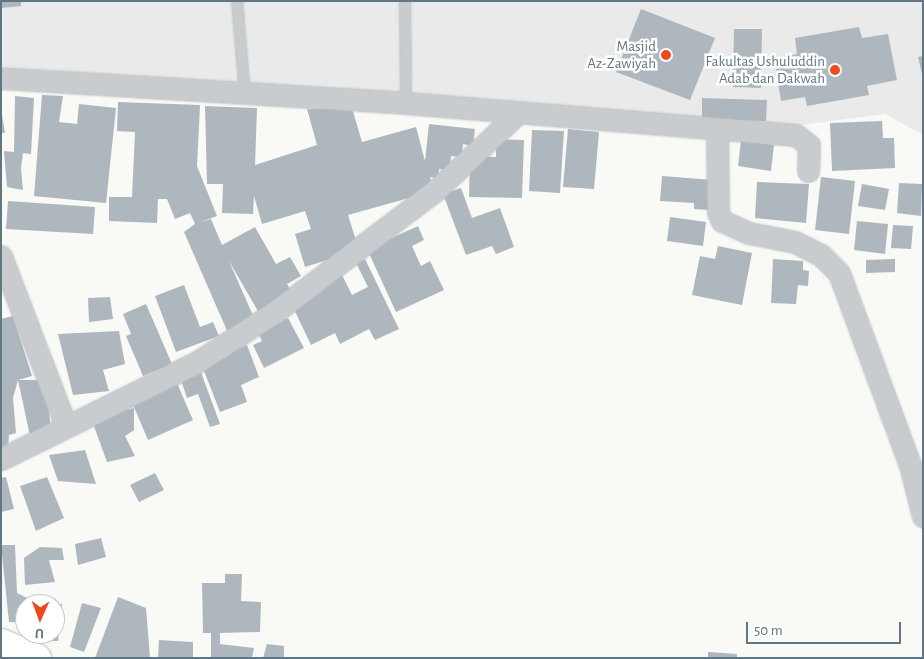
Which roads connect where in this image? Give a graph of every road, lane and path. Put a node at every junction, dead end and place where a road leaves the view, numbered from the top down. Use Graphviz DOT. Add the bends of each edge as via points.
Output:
graph roads {
  1 [pos="237,1"];
  2 [pos="405,1"];
  3 [pos="1,78"];
  4 [pos="245,94"];
  5 [pos="406,103"];
  6 [pos="518,113"];
  7 [pos="718,129"];
  8 [pos="808,171"];
  9 [pos="1,256"];
  10 [pos="66,426"];
  11 [pos="1,458"];
  12 [pos="923,516"];
  13 [pos="1,643"];
  14 [pos="37,658"];
  1 -- 4 [label="lane"];
  2 -- 5 [label="lane"];
  3 -- 4 [label="street"];
  4 -- 5 [label="street"];
  5 -- 6 [label="street"];
  6 -- 7 [label="street"];
  6 -- 10 [label="street" via="436,190 275,312 196,362"];
  7 -- 8 [label="street" via="804,138 809,145"];
  7 -- 12 [label="street" via="718,212 722,221 749,233 795,242 821,255 839,273 910,465"];
  9 -- 10 [label="street"];
  10 -- 11 [label="street"];
  13 -- 14 [label="street"];
}
